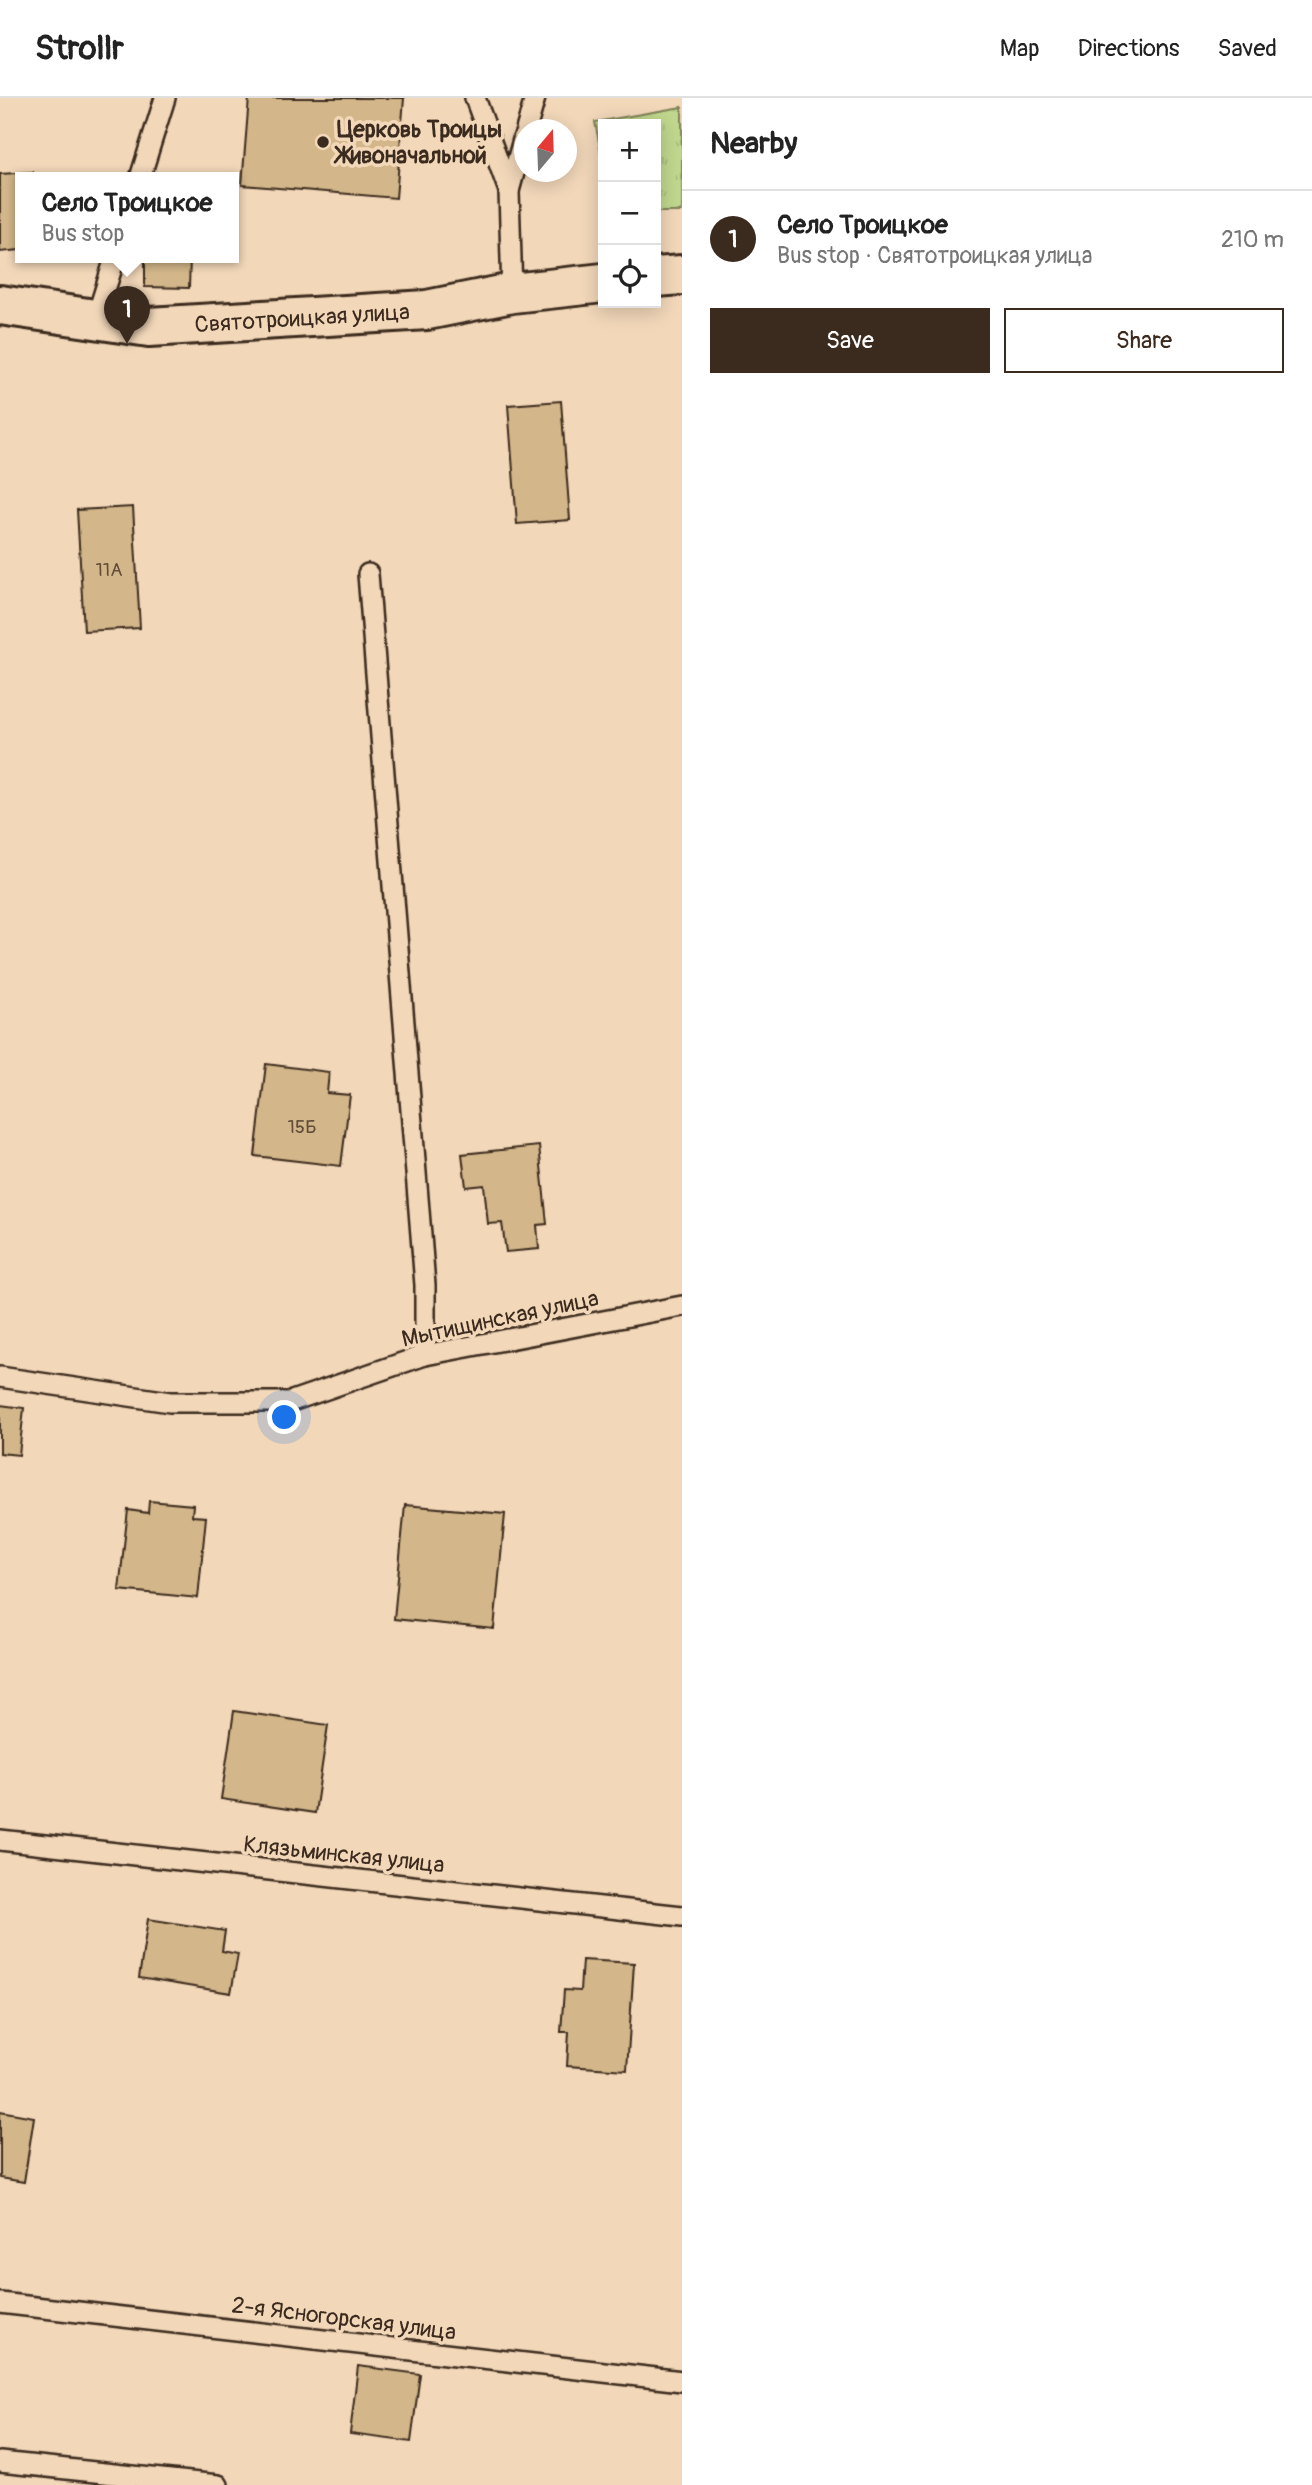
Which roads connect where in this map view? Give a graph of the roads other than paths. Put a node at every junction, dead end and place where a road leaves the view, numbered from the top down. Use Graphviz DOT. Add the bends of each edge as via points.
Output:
graph roads {
  1 [pos="165,98"];
  2 [pos="475,98"];
  3 [pos="535,98"];
  4 [pos="529,119"];
  5 [pos="142,172"];
  6 [pos="514,173"];
  7 [pos="509,191"];
  8 [pos="113,263"];
  9 [pos="682,275"];
  10 [pos="661,277"];
  11 [pos="598,284"];
  12 [pos="512,293"];
  13 [pos="0,304"];
  14 [pos="96,319"];
  15 [pos="368,574"];
  16 [pos="682,1306"];
  17 [pos="425,1355"];
  18 [pos="0,1377"];
  19 [pos="0,1840"];
  20 [pos="682,1916"];
  21 [pos="0,2303"];
  22 [pos="682,2381"];
  23 [pos="0,2462"];
  24 [pos="218,2485"];
  1 -- 5 [label="lane"];
  2 -- 7 [label="lane"];
  3 -- 4 [label="lane"];
  6 -- 7 [label="lane"];
  7 -- 12 [label="lane"];
  8 -- 14 [label="lane"];
  9 -- 10 [label="street"];
  11 -- 12 [label="street, Святотроицкая улица"];
  12 -- 14 [label="street, Святотроицкая улица" via="427,310 149,327"];
  13 -- 14 [label="street, Святотроицкая улица"];
  15 -- 17 [label="lane" via="425,1285"];
  16 -- 17 [label="lane, Мытищинская улица"];
  17 -- 18 [label="lane, Мытищинская улица" via="289,1402 170,1402"];
  19 -- 20 [label="lane, Клязьминская улица"];
  21 -- 22 [label="lane, 2-я Ясногорская улица"];
  23 -- 24 [label="lane"];
}
